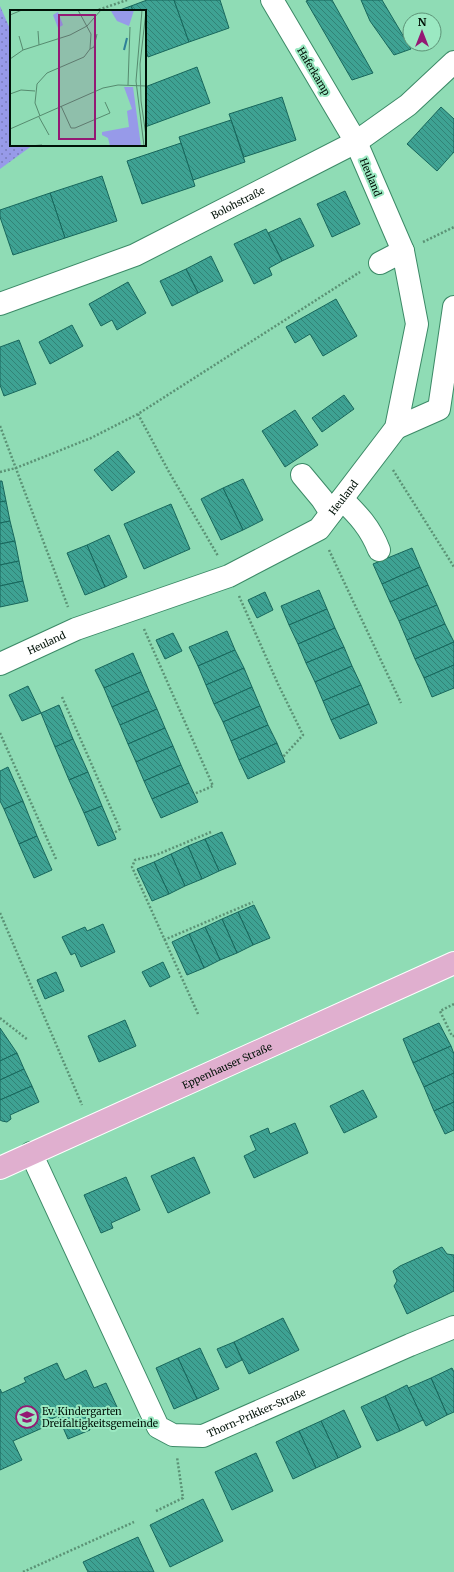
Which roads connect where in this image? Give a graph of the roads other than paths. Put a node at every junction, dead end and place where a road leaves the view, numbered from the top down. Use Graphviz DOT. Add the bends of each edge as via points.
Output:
graph roads {
  1 [pos="272,0"];
  2 [pos="454,62"];
  3 [pos="356,142"];
  4 [pos="403,251"];
  5 [pos="380,262"];
  6 [pos="0,304"];
  7 [pos="454,308"];
  8 [pos="396,428"];
  9 [pos="302,475"];
  10 [pos="330,514"];
  11 [pos="379,550"];
  12 [pos="0,664"];
  13 [pos="454,963"];
  14 [pos="31,1153"];
  15 [pos="0,1168"];
  16 [pos="454,1328"];
  1 -- 3 [label="street, Haferkamp"];
  2 -- 3 [label="street, Bolohstraße" via="408,105"];
  3 -- 4 [label="street, Heuland"];
  3 -- 6 [label="street, Bolohstraße" via="135,255"];
  4 -- 5 [label="street"];
  4 -- 8 [label="street, Heuland" via="417,324"];
  7 -- 8 [label="street" via="438,409"];
  8 -- 10 [label="street, Heuland"];
  9 -- 10 [label="street" via="322,499"];
  10 -- 11 [label="street" via="362,519"];
  10 -- 12 [label="street, Heuland" via="229,576 76,629"];
  13 -- 14 [label="main road, Eppenhauser Straße"];
  14 -- 15 [label="main road, Eppenhauser Straße"];
  14 -- 16 [label="street, Thorn-Prikker-Straße" via="158,1427 173,1435 203,1436"];
}
